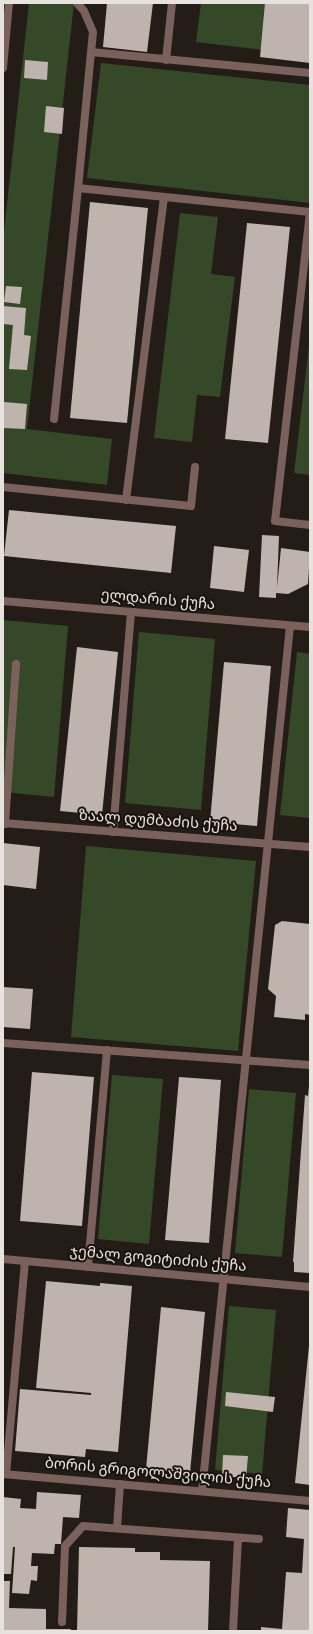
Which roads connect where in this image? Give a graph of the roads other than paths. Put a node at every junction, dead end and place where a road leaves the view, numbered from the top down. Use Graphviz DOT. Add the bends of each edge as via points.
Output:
graph roads {
  1 [pos="9,3"];
  2 [pos="77,3"];
  3 [pos="172,3"];
  4 [pos="91,52"];
  5 [pos="166,60"];
  6 [pos="3,68"];
  7 [pos="310,72"];
  8 [pos="78,188"];
  9 [pos="164,197"];
  10 [pos="54,419"];
  11 [pos="195,467"];
  12 [pos="3,487"];
  13 [pos="126,500"];
  14 [pos="310,525"];
  15 [pos="3,601"];
  16 [pos="131,612"];
  17 [pos="290,626"];
  18 [pos="310,627"];
  19 [pos="16,664"];
  20 [pos="4,823"];
  21 [pos="113,832"];
  22 [pos="269,843"];
  23 [pos="310,846"];
  24 [pos="3,1043"];
  25 [pos="107,1050"];
  26 [pos="247,1060"];
  27 [pos="310,1065"];
  28 [pos="3,1259"];
  29 [pos="25,1261"];
  30 [pos="88,1266"];
  31 [pos="225,1279"];
  32 [pos="310,1287"];
  33 [pos="4,1474"];
  34 [pos="120,1484"];
  35 [pos="202,1491"];
  36 [pos="310,1501"];
  37 [pos="117,1528"];
  38 [pos="238,1539"];
  39 [pos="259,1539"];
  40 [pos="62,1622"];
  41 [pos="233,1631"];
  1 -- 6 [label="street"];
  2 -- 4 [label="street" via="84,10 93,32"];
  3 -- 5 [label="street"];
  4 -- 5 [label="street"];
  4 -- 8 [label="street"];
  5 -- 7 [label="street"];
  8 -- 9 [label="street"];
  8 -- 10 [label="street"];
  9 -- 13 [label="street"];
  9 -- 14 [label="street" via="310,212 275,521"];
  11 -- 13 [label="street" via="191,506"];
  12 -- 13 [label="street"];
  15 -- 16 [label="street, ელდარის ქუჩა"];
  16 -- 17 [label="street, ელდარის ქუჩა"];
  16 -- 21 [label="street"];
  17 -- 18 [label="street, ელდარის ქუჩა"];
  17 -- 22 [label="street"];
  19 -- 20 [label="street"];
  20 -- 21 [label="street, ზაალ დუმბაძის ქუჩა"];
  21 -- 22 [label="street, ზაალ დუმბაძის ქუჩა"];
  22 -- 23 [label="street, ზაალ დუმბაძის ქუჩა"];
  22 -- 26 [label="street"];
  24 -- 25 [label="street"];
  25 -- 26 [label="street"];
  25 -- 30 [label="street"];
  26 -- 27 [label="street"];
  26 -- 31 [label="street"];
  28 -- 29 [label="street, ჯემალ გოგიტიძის ქუჩა"];
  29 -- 30 [label="street, ჯემალ გოგიტიძის ქუჩა"];
  29 -- 33 [label="street"];
  30 -- 31 [label="street, ჯემალ გოგიტიძის ქუჩა"];
  31 -- 32 [label="street, ჯემალ გოგიტიძის ქუჩა"];
  31 -- 35 [label="street"];
  33 -- 34 [label="street, ბორის გრიგოლაშვილის ქუჩა"];
  34 -- 35 [label="street, ბორის გრიგოლაშვილის ქუჩა"];
  34 -- 37 [label="street"];
  35 -- 36 [label="street, ბორის გრიგოლაშვილის ქუჩა"];
  37 -- 38 [label="street"];
  37 -- 40 [label="street" via="83,1526 65,1546"];
  38 -- 39 [label="street"];
  38 -- 41 [label="street"];
}
